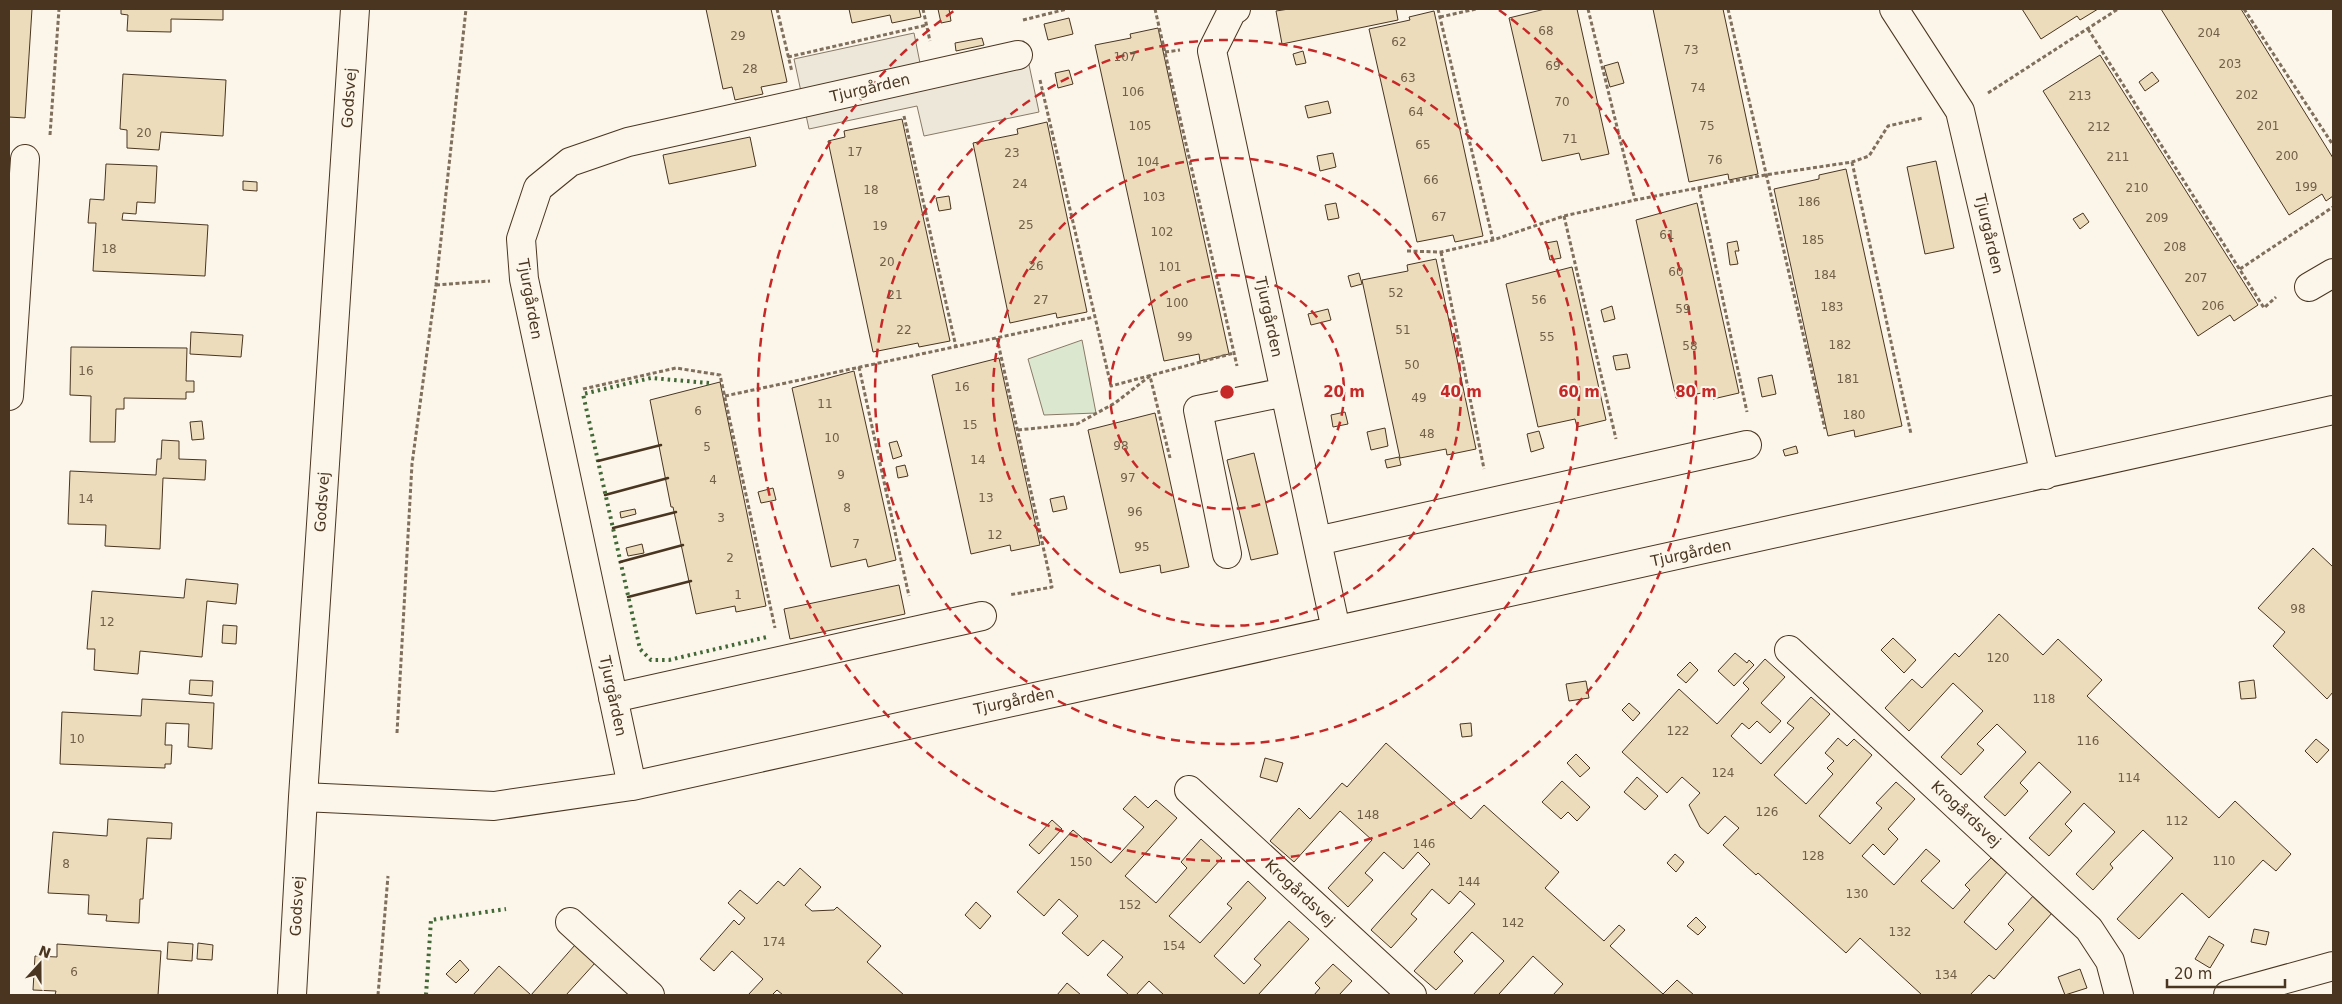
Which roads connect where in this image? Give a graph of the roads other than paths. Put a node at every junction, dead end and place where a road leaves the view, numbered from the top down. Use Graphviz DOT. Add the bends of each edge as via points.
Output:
graph roads {
  1 [pos="354,9"];
  2 [pos="1236,9"];
  3 [pos="1894,9"];
  4 [pos="1028,63"];
  5 [pos="25,159"];
  6 [pos="2333,273"];
  7 [pos="2309,287"];
  8 [pos="1285,392"];
  9 [pos="9,396"];
  10 [pos="2333,410"];
  11 [pos="1747,445"];
  12 [pos="2045,475"];
  13 [pos="1317,541"];
  14 [pos="1227,554"];
  15 [pos="982,616"];
  16 [pos="1336,630"];
  17 [pos="1789,650"];
  18 [pos="613,698"];
  19 [pos="632,786"];
  20 [pos="1189,790"];
  21 [pos="302,798"];
  22 [pos="570,922"];
  23 [pos="2333,966"];
  24 [pos="292,995"];
  25 [pos="650,995"];
  26 [pos="1412,995"];
  27 [pos="2119,995"];
  28 [pos="2228,995"];
  1 -- 21 [label="street, Godsvej"];
  2 -- 8 [label="street, Tjurgården" via="1212,51"];
  3 -- 12 [label="street, Tjurgården" via="1960,111"];
  4 -- 18 [label="street, Tjurgården" via="897,82 628,142 570,162 538,188 521,239 524,279"];
  5 -- 9 [label="street"];
  6 -- 7 [label="street"];
  8 -- 13 [label="street, Tjurgården"];
  8 -- 14 [label="street" via="1198,410"];
  10 -- 12 [label="street, Tjurgården"];
  11 -- 13 [label="street"];
  12 -- 16 [label="street, Tjurgården"];
  13 -- 16 [label="street, Tjurgården"];
  15 -- 18 [label="street"];
  16 -- 19 [label="street, Tjurgården"];
  17 -- 27 [label="street, Krogårdsvej" via="2089,929 2110,961"];
  18 -- 19 [label="street, Tjurgården"];
  19 -- 21 [label="street, Tjurgården" via="494,806"];
  20 -- 26 [label="street, Krogårdsvej"];
  21 -- 24 [label="street, Godsvej"];
  22 -- 25 [label="street"];
  23 -- 28 [label="street"];
}
